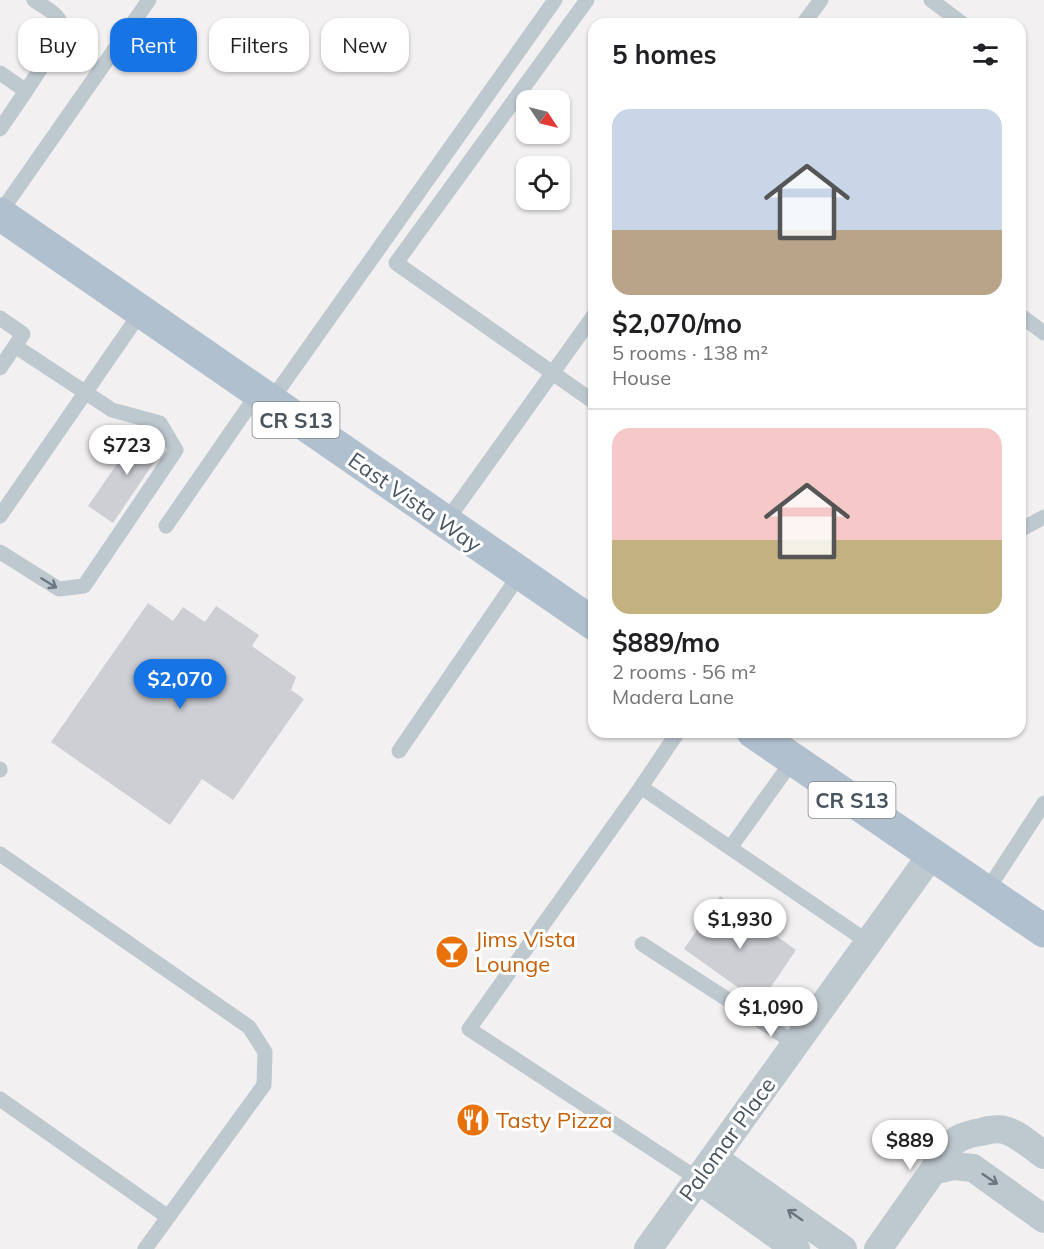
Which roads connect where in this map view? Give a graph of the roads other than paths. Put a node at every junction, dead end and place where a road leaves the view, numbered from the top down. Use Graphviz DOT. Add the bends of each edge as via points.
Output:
graph roads {
  1 [pos="34,0"];
  2 [pos="148,0"];
  3 [pos="555,0"];
  4 [pos="587,0"];
  5 [pos="820,0"];
  6 [pos="940,3"];
  7 [pos="807,18"];
  8 [pos="956,18"];
  9 [pos="0,73"];
  10 [pos="26,91"];
  11 [pos="0,129"];
  12 [pos="0,213"];
  13 [pos="141,312"];
  14 [pos="0,318"];
  15 [pos="1026,320"];
  16 [pos="588,323"];
  17 [pos="1044,333"];
  18 [pos="15,346"];
  19 [pos="0,368"];
  20 [pos="553,373"];
  21 [pos="85,394"];
  22 [pos="264,397"];
  23 [pos="588,398"];
  24 [pos="0,516"];
  25 [pos="1044,517"];
  26 [pos="445,523"];
  27 [pos="166,526"];
  28 [pos="1026,527"];
  29 [pos="0,552"];
  30 [pos="520,574"];
  31 [pos="588,620"];
  32 [pos="674,738"];
  33 [pos="762,738"];
  34 [pos="399,751"];
  35 [pos="793,760"];
  36 [pos="641,787"];
  37 [pos="1044,803"];
  38 [pos="730,848"];
  39 [pos="0,854"];
  40 [pos="932,854"];
  41 [pos="986,892"];
  42 [pos="1044,931"];
  43 [pos="868,942"];
  44 [pos="642,944"];
  45 [pos="796,1044"];
  46 [pos="0,1099"];
  47 [pos="1044,1155"];
  48 [pos="706,1168"];
  49 [pos="933,1171"];
  50 [pos="168,1217"];
  51 [pos="1044,1219"];
  52 [pos="145,1249"];
  53 [pos="648,1249"];
  54 [pos="796,1249"];
  55 [pos="843,1249"];
  56 [pos="878,1249"];
  1 -- 10 [label="lane" via="58,18 64,28"];
  2 -- 12 [label="lane"];
  3 -- 22 [label="lane"];
  4 -- 20 [label="lane" via="396,263"];
  5 -- 7 [label="lane"];
  6 -- 8 [label="lane"];
  9 -- 10 [label="lane"];
  10 -- 11 [label="lane"];
  12 -- 13 [label="main road, East Vista Way / CR S13"];
  13 -- 21 [label="lane"];
  13 -- 22 [label="main road, East Vista Way / CR S13"];
  14 -- 18 [label="lane" via="23,334"];
  15 -- 17 [label="lane"];
  16 -- 20 [label="lane"];
  18 -- 19 [label="lane"];
  18 -- 21 [label="lane"];
  20 -- 23 [label="lane"];
  20 -- 26 [label="lane"];
  21 -- 24 [label="lane"];
  29 -- 21 [label="lane, one-way" via="59,589 84,586 176,450 160,423 112,410"];
  22 -- 26 [label="main road, East Vista Way / CR S13"];
  22 -- 27 [label="lane"];
  25 -- 28 [label="lane"];
  26 -- 30 [label="main road, East Vista Way / CR S13"];
  30 -- 31 [label="main road, East Vista Way / CR S13"];
  30 -- 34 [label="lane"];
  32 -- 36 [label="lane"];
  33 -- 35 [label="main road, CR S13"];
  35 -- 38 [label="lane"];
  35 -- 40 [label="main road, CR S13"];
  36 -- 38 [label="lane"];
  36 -- 48 [label="lane" via="469,1029"];
  37 -- 41 [label="lane"];
  38 -- 43 [label="lane"];
  39 -- 50 [label="lane" via="249,1027 266,1052 264,1085"];
  40 -- 41 [label="main road, CR S13"];
  40 -- 43 [label="street, Palomar Place"];
  41 -- 42 [label="main road, CR S13"];
  43 -- 45 [label="street, Palomar Place"];
  44 -- 45 [label="lane"];
  45 -- 48 [label="street, Palomar Place"];
  46 -- 50 [label="lane"];
  47 -- 49 [label="street" via="1016,1135 994,1130 954,1140"];
  48 -- 53 [label="street, Palomar Place"];
  48 -- 54 [label="street"];
  55 -- 48 [label="street, one-way"];
  49 -- 51 [label="street, one-way" via="954,1166 973,1168"];
  49 -- 56 [label="street"];
  50 -- 52 [label="lane"];
}
